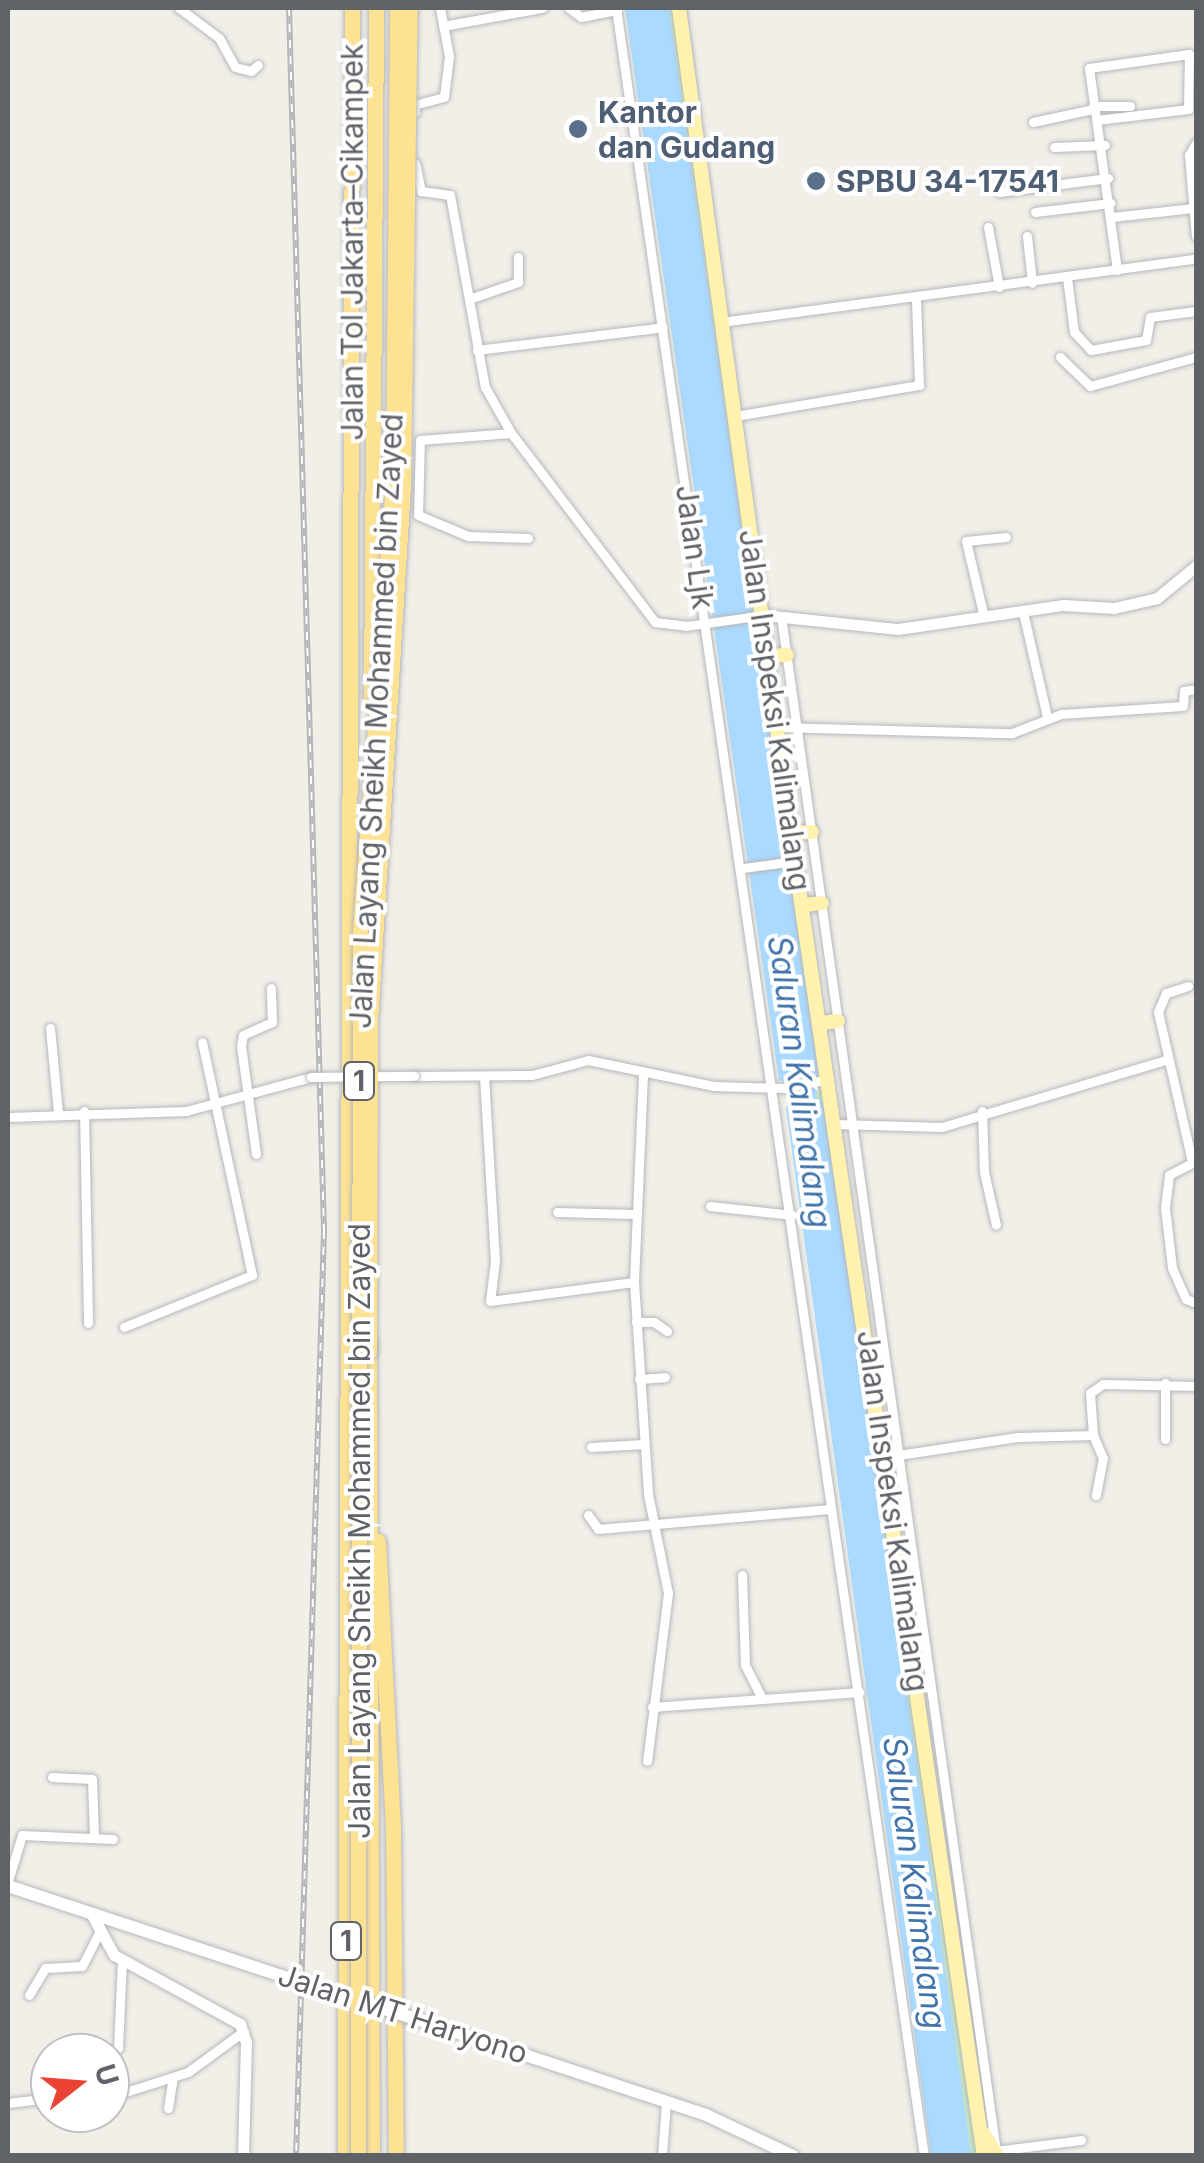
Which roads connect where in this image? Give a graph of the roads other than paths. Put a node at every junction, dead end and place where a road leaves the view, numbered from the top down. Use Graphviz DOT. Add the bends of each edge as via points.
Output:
graph roads {
  1 [pos="179,8"];
  2 [pos="352,8"];
  3 [pos="376,8"];
  4 [pos="397,8"];
  5 [pos="410,8"];
  6 [pos="440,8"];
  7 [pos="542,8"];
  8 [pos="569,8"];
  9 [pos="679,8"];
  10 [pos="616,9"];
  11 [pos="518,10"];
  12 [pos="443,26"];
  13 [pos="258,65"];
  14 [pos="1130,106"];
  15 [pos="1093,107"];
  16 [pos="1097,120"];
  17 [pos="1033,122"];
  18 [pos="1196,143"];
  19 [pos="1104,145"];
  20 [pos="1054,148"];
  21 [pos="1108,178"];
  22 [pos="999,192"];
  23 [pos="1110,203"];
  24 [pos="1194,208"];
  25 [pos="1035,212"];
  26 [pos="1112,217"];
  27 [pos="988,227"];
  28 [pos="1027,236"];
  29 [pos="1196,236"];
  30 [pos="518,257"];
  31 [pos="1196,259"];
  32 [pos="1117,270"];
  33 [pos="1067,278"];
  34 [pos="1032,283"];
  35 [pos="999,288"];
  36 [pos="472,298"];
  37 [pos="916,300"];
  38 [pos="1196,311"];
  39 [pos="722,322"];
  40 [pos="663,327"];
  41 [pos="478,350"];
  42 [pos="1060,357"];
  43 [pos="1196,357"];
  44 [pos="734,416"];
  45 [pos="510,434"];
  46 [pos="1006,537"];
  47 [pos="528,538"];
  48 [pos="1196,566"];
  49 [pos="1022,612"];
  50 [pos="983,613"];
  51 [pos="760,615"];
  52 [pos="782,616"];
  53 [pos="710,624"];
  54 [pos="787,655"];
  55 [pos="767,656"];
  56 [pos="1196,688"];
  57 [pos="1047,717"];
  58 [pos="797,726"];
  59 [pos="776,727"];
  60 [pos="812,832"];
  61 [pos="792,834"];
  62 [pos="793,862"];
  63 [pos="746,868"];
  64 [pos="822,903"];
  65 [pos="804,905"];
  66 [pos="1188,986"];
  67 [pos="270,988"];
  68 [pos="838,1021"];
  69 [pos="822,1023"];
  70 [pos="50,1028"];
  71 [pos="202,1042"];
  72 [pos="1166,1060"];
  73 [pos="643,1075"];
  74 [pos="484,1076"];
  75 [pos="822,1081"];
  76 [pos="780,1088"];
  77 [pos="248,1092"];
  78 [pos="211,1105"];
  79 [pos="84,1111"];
  80 [pos="982,1111"];
  81 [pos="58,1112"];
  82 [pos="8,1118"];
  83 [pos="836,1124"];
  84 [pos="854,1126"];
  85 [pos="256,1154"];
  86 [pos="1194,1162"];
  87 [pos="710,1206"];
  88 [pos="557,1212"];
  89 [pos="632,1214"];
  90 [pos="793,1215"];
  91 [pos="996,1225"];
  92 [pos="634,1282"];
  93 [pos="1196,1303"];
  94 [pos="636,1322"];
  95 [pos="88,1323"];
  96 [pos="124,1327"];
  97 [pos="667,1331"];
  98 [pos="665,1377"];
  99 [pos="640,1378"];
  100 [pos="1165,1383"];
  101 [pos="1196,1386"];
  102 [pos="1093,1434"];
  103 [pos="1165,1439"];
  104 [pos="644,1444"];
  105 [pos="591,1447"];
  106 [pos="892,1456"];
  107 [pos="370,1482"];
  108 [pos="1096,1496"];
  109 [pos="830,1508"];
  110 [pos="588,1515"];
  111 [pos="655,1527"];
  112 [pos="742,1575"];
  113 [pos="859,1692"];
  114 [pos="762,1698"];
  115 [pos="652,1708"];
  116 [pos="647,1761"];
  117 [pos="52,1778"];
  118 [pos="94,1835"];
  119 [pos="112,1839"];
  120 [pos="8,1883"];
  121 [pos="91,1913"];
  122 [pos="98,1934"];
  123 [pos="122,1961"];
  124 [pos="29,1995"];
  125 [pos="244,2031"];
  126 [pos="119,2033"];
  127 [pos="174,2078"];
  128 [pos="130,2091"];
  129 [pos="666,2102"];
  130 [pos="168,2108"];
  131 [pos="1081,2140"];
  132 [pos="993,2154"];
  133 [pos="243,2156"];
  134 [pos="345,2156"];
  135 [pos="358,2156"];
  136 [pos="370,2156"];
  137 [pos="396,2156"];
  138 [pos="662,2156"];
  139 [pos="793,2156"];
  140 [pos="924,2156"];
  1 -- 13 [label="street" via="219,38 235,67 252,71"];
  2 -- 134 [label="highway, Jalan Tol Jakarta–Cikampek / 1"];
  3 -- 107 [label="highway, Jalan Tol Jakarta–Cikampek / 1" via="367,975"];
  4 -- 135 [label="highway, Jalan Layang Sheikh Mohammed bin Zayed / 1, bridge" via="392,482 360,931"];
  5 -- 136 [label="highway, Jalan Layang Sheikh Mohammed bin Zayed / 1, bridge" via="404,485 370,1022"];
  6 -- 12 [label="street"];
  7 -- 11 [label="street"];
  8 -- 10 [label="street" via="580,16"];
  9 -- 39 [label="main road, Jalan Inspeksi Kalimalang"];
  10 -- 40 [label="street, Jalan Ljk"];
  11 -- 12 [label="street"];
  12 -- 36 [label="street" via="449,56 444,97 414,105 415,174 422,191 450,195"];
  14 -- 15 [label="street"];
  15 -- 16 [label="street"];
  15 -- 16 [label="street" via="1090,67 1190,58 1188,109"];
  15 -- 17 [label="street"];
  16 -- 19 [label="street"];
  18 -- 24 [label="street" via="1189,155"];
  19 -- 20 [label="street"];
  19 -- 21 [label="street"];
  21 -- 22 [label="street"];
  21 -- 23 [label="street"];
  23 -- 25 [label="street"];
  23 -- 26 [label="street"];
  24 -- 26 [label="street"];
  24 -- 29 [label="street"];
  26 -- 32 [label="street"];
  27 -- 35 [label="street"];
  28 -- 34 [label="street"];
  30 -- 36 [label="street" via="518,282"];
  31 -- 32 [label="street"];
  32 -- 33 [label="street"];
  33 -- 34 [label="street"];
  33 -- 38 [label="street" via="1076,338 1091,350 1146,340 1150,317"];
  34 -- 35 [label="street"];
  35 -- 37 [label="street"];
  36 -- 41 [label="street"];
  37 -- 39 [label="street"];
  37 -- 44 [label="street" via="919,385"];
  39 -- 44 [label="main road, Jalan Inspeksi Kalimalang"];
  40 -- 41 [label="street"];
  40 -- 53 [label="street, Jalan Ljk"];
  41 -- 45 [label="street" via="494,408"];
  42 -- 43 [label="street" via="1083,384 1098,386"];
  44 -- 51 [label="main road, Jalan Inspeksi Kalimalang"];
  45 -- 47 [label="street" via="420,440 418,515 468,536"];
  45 -- 53 [label="street" via="645,613 668,625"];
  46 -- 50 [label="street" via="966,541"];
  48 -- 49 [label="street" via="1141,605"];
  49 -- 50 [label="street"];
  49 -- 57 [label="street"];
  50 -- 52 [label="street" via="898,629"];
  51 -- 52 [label="street"];
  51 -- 53 [label="street"];
  51 -- 55 [label="main road, Jalan Inspeksi Kalimalang"];
  52 -- 54 [label="street, Jalan Inspeksi Kalimalang"];
  53 -- 63 [label="street, Jalan Ljk"];
  54 -- 55 [label="main road"];
  54 -- 58 [label="street, Jalan Inspeksi Kalimalang"];
  55 -- 59 [label="main road, Jalan Inspeksi Kalimalang"];
  56 -- 57 [label="street" via="1184,691 1183,706"];
  57 -- 58 [label="street" via="1012,733"];
  58 -- 59 [label="street"];
  58 -- 60 [label="street, Jalan Inspeksi Kalimalang"];
  59 -- 61 [label="main road, Jalan Inspeksi Kalimalang"];
  60 -- 61 [label="main road"];
  60 -- 64 [label="street, Jalan Inspeksi Kalimalang"];
  61 -- 62 [label="main road, Jalan Inspeksi Kalimalang"];
  62 -- 63 [label="street"];
  62 -- 65 [label="main road, Jalan Inspeksi Kalimalang"];
  63 -- 76 [label="street, Jalan Ljk"];
  64 -- 65 [label="main road"];
  64 -- 68 [label="street, Jalan Inspeksi Kalimalang"];
  65 -- 69 [label="main road, Jalan Inspeksi Kalimalang"];
  66 -- 72 [label="street" via="1159,1002"];
  67 -- 77 [label="street" via="272,1022 243,1035"];
  68 -- 69 [label="main road"];
  68 -- 84 [label="street, Jalan Inspeksi Kalimalang"];
  69 -- 75 [label="main road, Jalan Inspeksi Kalimalang"];
  70 -- 81 [label="street"];
  71 -- 78 [label="street"];
  72 -- 80 [label="street"];
  72 -- 86 [label="street"];
  73 -- 74 [label="street" via="588,1060 532,1075"];
  73 -- 76 [label="street"];
  73 -- 89 [label="street"];
  74 -- 77 [label="street, bridge" via="310,1076"];
  74 -- 92 [label="street" via="495,1261 490,1301"];
  75 -- 76 [label="street"];
  75 -- 83 [label="main road, Jalan Inspeksi Kalimalang"];
  76 -- 90 [label="street, Jalan Ljk"];
  77 -- 78 [label="street"];
  77 -- 85 [label="street"];
  78 -- 79 [label="street"];
  78 -- 96 [label="street" via="252,1274"];
  79 -- 81 [label="street"];
  79 -- 95 [label="street"];
  80 -- 84 [label="street" via="927,1130"];
  80 -- 91 [label="street" via="984,1172"];
  81 -- 82 [label="street"];
  83 -- 84 [label="street"];
  83 -- 106 [label="main road, Jalan Inspeksi Kalimalang"];
  84 -- 106 [label="street, Jalan Inspeksi Kalimalang"];
  86 -- 93 [label="street" via="1169,1175 1165,1208 1172,1268 1186,1299"];
  87 -- 90 [label="street"];
  88 -- 89 [label="street"];
  89 -- 92 [label="street"];
  90 -- 109 [label="street, Jalan Ljk"];
  92 -- 94 [label="street"];
  94 -- 97 [label="street" via="654,1322"];
  94 -- 99 [label="street"];
  98 -- 99 [label="street"];
  99 -- 104 [label="street"];
  100 -- 101 [label="street"];
  100 -- 102 [label="street" via="1092,1390"];
  100 -- 103 [label="street"];
  102 -- 106 [label="street" via="1018,1437"];
  102 -- 108 [label="street" via="1102,1458"];
  104 -- 105 [label="street"];
  104 -- 111 [label="street"];
  106 -- 132 [label="street, Jalan Inspeksi Kalimalang"];
  106 -- 132 [label="main road, Jalan Inspeksi Kalimalang" via="980,2124"];
  107 -- 136 [label="highway, Jalan Tol Jakarta–Cikampek / 1"];
  107 -- 137 [label="highway" via="386,1620"];
  109 -- 111 [label="street"];
  109 -- 113 [label="street, Jalan Ljk"];
  110 -- 111 [label="street" via="598,1529"];
  111 -- 115 [label="street" via="668,1593"];
  112 -- 114 [label="street" via="746,1675"];
  113 -- 114 [label="street"];
  113 -- 140 [label="street, Jalan Ljk"];
  114 -- 115 [label="street"];
  115 -- 116 [label="street"];
  117 -- 118 [label="street" via="92,1778"];
  118 -- 119 [label="street"];
  118 -- 120 [label="street" via="22,1835"];
  120 -- 121 [label="main road, Jalan MT Haryono"];
  121 -- 122 [label="street"];
  121 -- 129 [label="main road, Jalan MT Haryono, bridge"];
  122 -- 123 [label="street"];
  122 -- 124 [label="street" via="82,1966 45,1968"];
  123 -- 125 [label="street" via="232,2017"];
  123 -- 126 [label="street"];
  125 -- 127 [label="street"];
  125 -- 133 [label="street"];
  127 -- 128 [label="street"];
  127 -- 130 [label="street"];
  129 -- 138 [label="street"];
  129 -- 139 [label="main road, Jalan MT Haryono"];
  131 -- 132 [label="street"];
}
